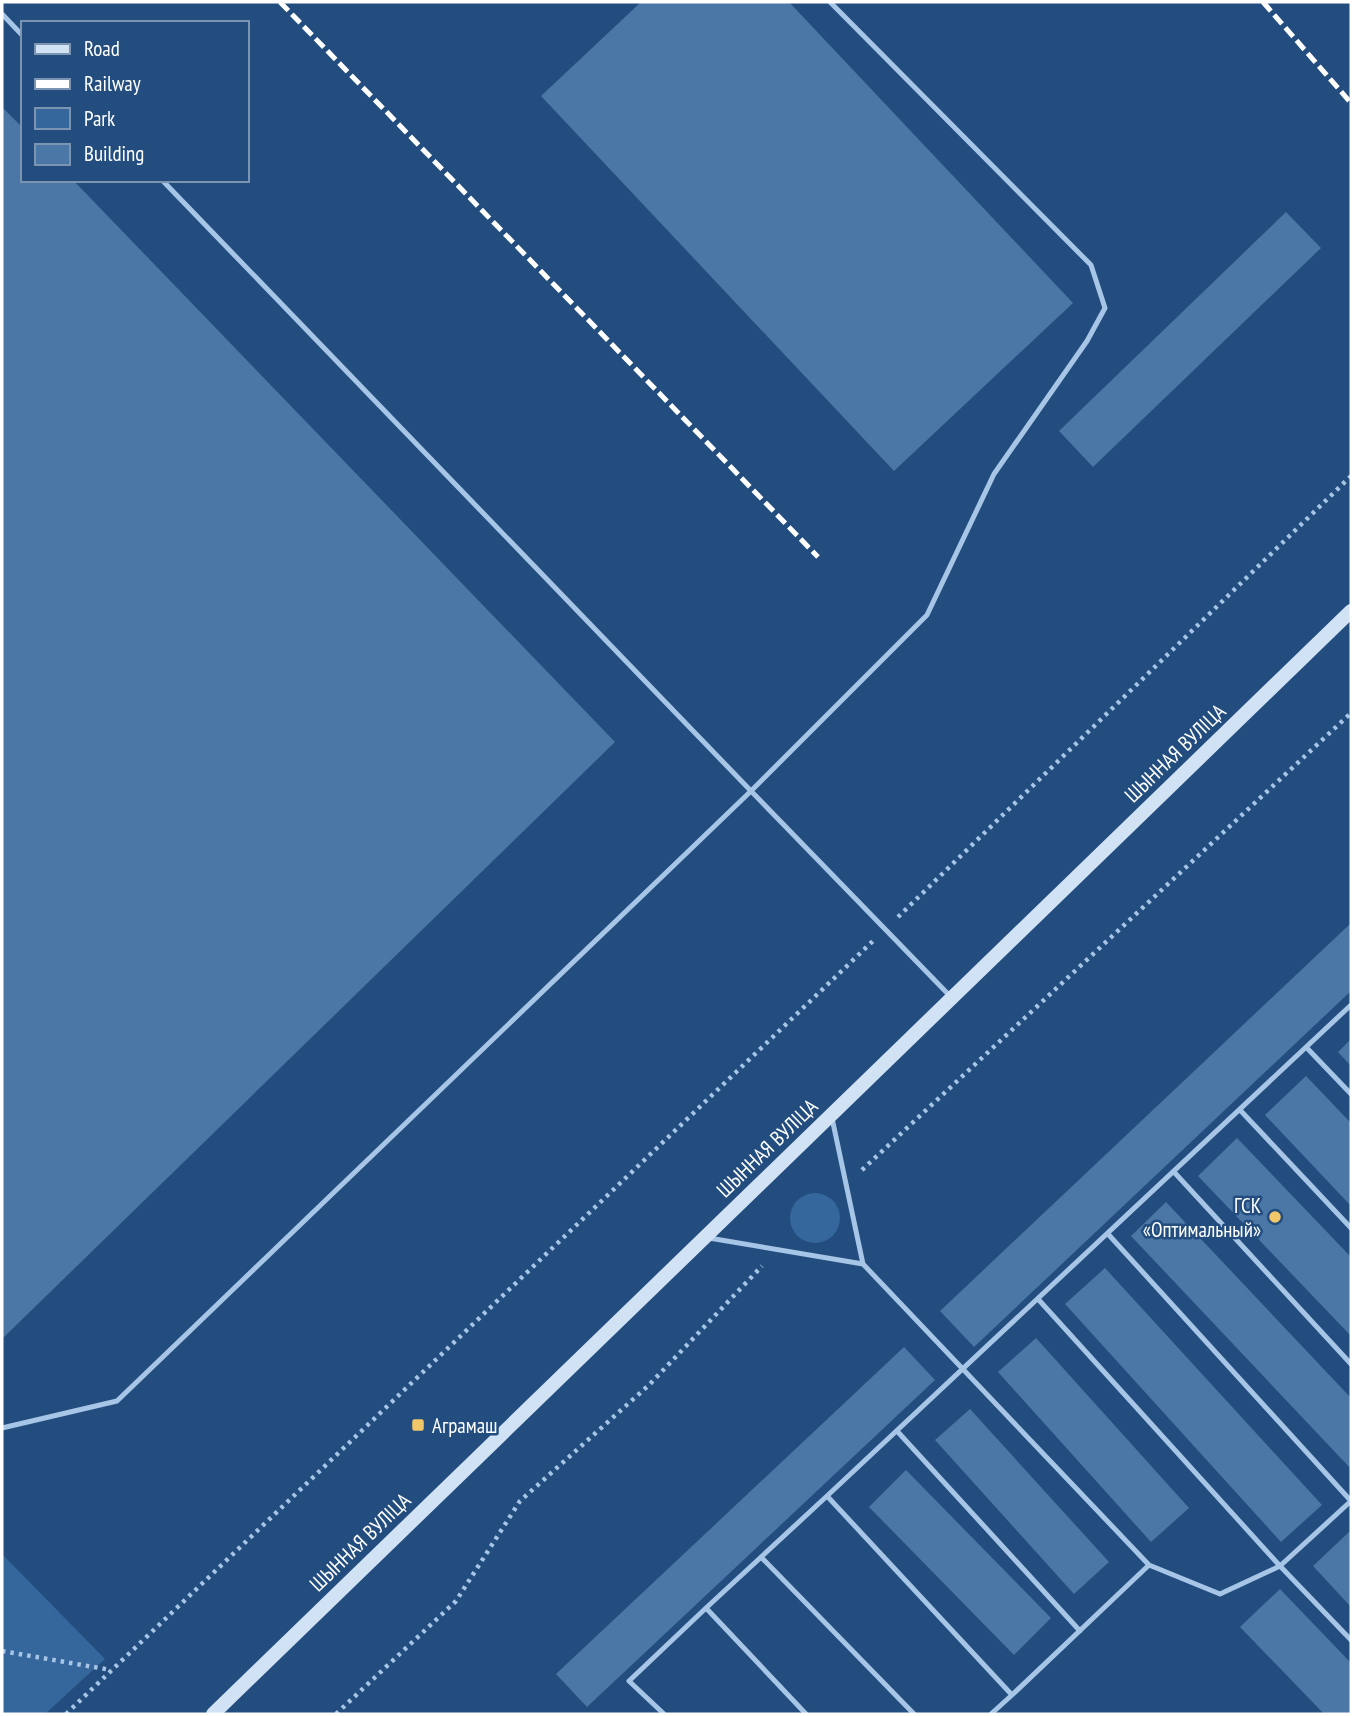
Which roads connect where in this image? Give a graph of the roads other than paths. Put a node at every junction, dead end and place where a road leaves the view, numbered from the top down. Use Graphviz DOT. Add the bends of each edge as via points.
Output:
graph roads {
  1 [pos="831,2"];
  2 [pos="2,14"];
  3 [pos="21,34"];
  4 [pos="164,182"];
  5 [pos="1351,611"];
  6 [pos="751,791"];
  7 [pos="952,998"];
  8 [pos="1351,1005"];
  9 [pos="1307,1047"];
  10 [pos="1351,1094"];
  11 [pos="1240,1110"];
  12 [pos="832,1115"];
  13 [pos="1174,1172"];
  14 [pos="1351,1228"];
  15 [pos="1108,1234"];
  16 [pos="705,1237"];
  17 [pos="863,1264"];
  18 [pos="1038,1299"];
  19 [pos="1351,1364"];
  20 [pos="964,1369"];
  21 [pos="2,1428"];
  22 [pos="897,1432"];
  23 [pos="827,1496"];
  24 [pos="1351,1501"];
  25 [pos="761,1557"];
  26 [pos="1149,1565"];
  27 [pos="1280,1566"];
  28 [pos="706,1608"];
  29 [pos="1080,1631"];
  30 [pos="1351,1640"];
  31 [pos="1012,1695"];
  32 [pos="213,1714"];
  33 [pos="664,1714"];
  34 [pos="806,1714"];
  35 [pos="914,1714"];
  36 [pos="991,1714"];
  1 -- 6 [label="lane" via="1091,265 1105,308 994,474 927,615"];
  2 -- 3 [label="lane"];
  4 -- 6 [label="lane"];
  5 -- 7 [label="main road, ШЫННАЯ ВУЛІЦА"];
  6 -- 7 [label="lane"];
  6 -- 21 [label="lane" via="117,1401"];
  7 -- 12 [label="main road, ШЫННАЯ ВУЛІЦА"];
  8 -- 9 [label="lane"];
  9 -- 10 [label="lane"];
  9 -- 11 [label="lane"];
  11 -- 13 [label="lane"];
  11 -- 14 [label="lane"];
  12 -- 16 [label="main road, ШЫННАЯ ВУЛІЦА"];
  12 -- 17 [label="lane"];
  13 -- 15 [label="lane"];
  13 -- 19 [label="lane"];
  15 -- 18 [label="lane"];
  15 -- 24 [label="lane"];
  16 -- 17 [label="lane"];
  16 -- 32 [label="main road, ШЫННАЯ ВУЛІЦА"];
  17 -- 20 [label="lane"];
  18 -- 20 [label="lane"];
  18 -- 27 [label="lane"];
  20 -- 22 [label="lane"];
  20 -- 26 [label="lane"];
  22 -- 23 [label="lane"];
  22 -- 29 [label="lane"];
  23 -- 25 [label="lane"];
  23 -- 31 [label="lane"];
  24 -- 27 [label="lane"];
  25 -- 28 [label="lane"];
  25 -- 35 [label="lane"];
  26 -- 27 [label="lane" via="1220,1594"];
  26 -- 29 [label="lane"];
  27 -- 30 [label="lane"];
  28 -- 33 [label="lane" via="629,1681"];
  28 -- 34 [label="lane"];
  29 -- 31 [label="lane"];
  31 -- 36 [label="lane"];
}
